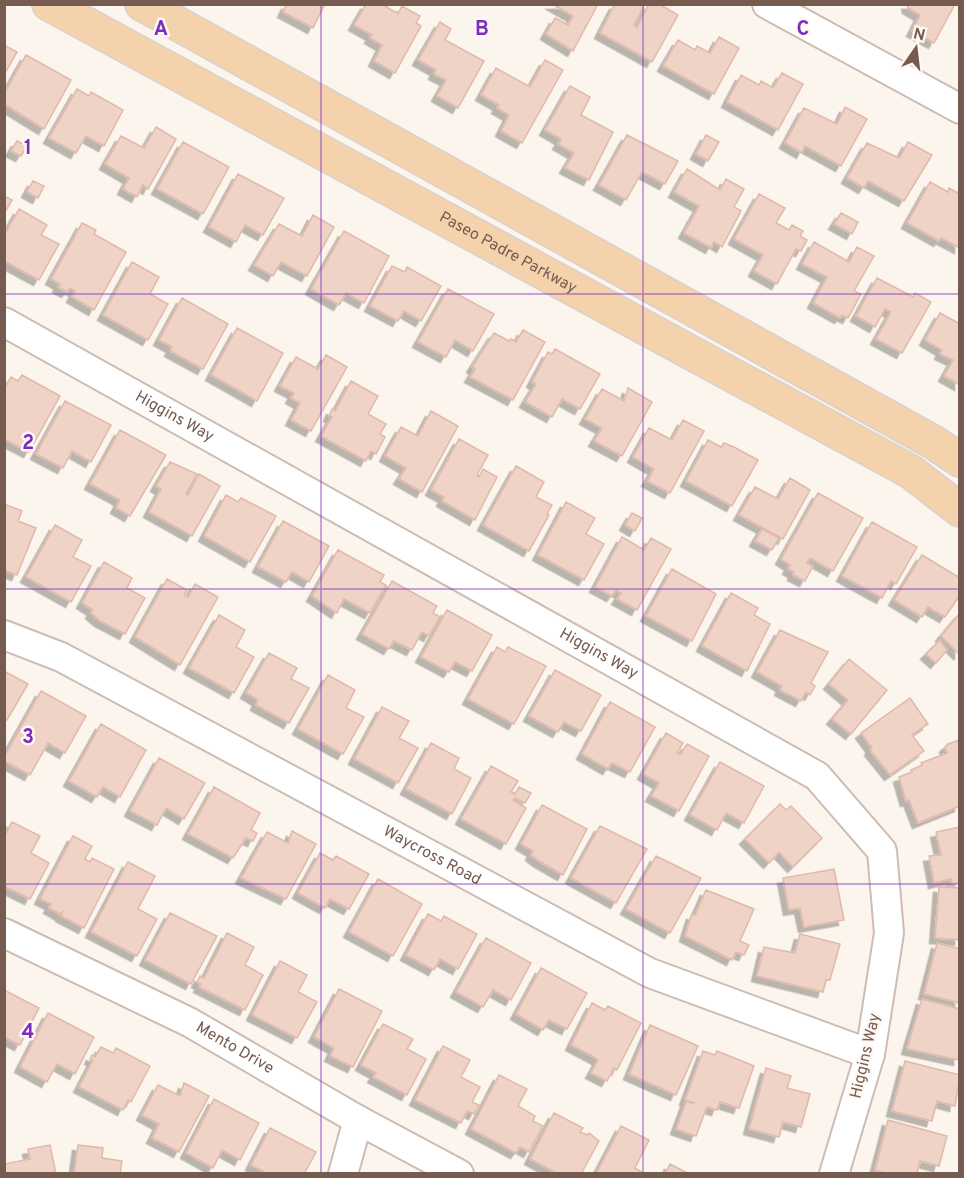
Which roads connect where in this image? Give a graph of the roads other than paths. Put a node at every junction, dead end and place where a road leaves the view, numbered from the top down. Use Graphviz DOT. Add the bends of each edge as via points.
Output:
graph roads {
  1 [pos="49,4"];
  2 [pos="142,4"];
  3 [pos="767,4"];
  4 [pos="960,110"];
  5 [pos="4,322"];
  6 [pos="960,460"];
  7 [pos="960,510"];
  8 [pos="4,635"];
  9 [pos="4,933"];
  10 [pos="870,1054"];
  11 [pos="358,1120"];
  12 [pos="343,1173"];
  13 [pos="459,1173"];
  14 [pos="834,1173"];
  1 -- 7 [label="main road, Paseo Padre Parkway" via="911,472"];
  2 -- 6 [label="main road"];
  3 -- 4 [label="street"];
  5 -- 10 [label="street, Higgins Way" via="817,776 882,851 889,933"];
  8 -- 10 [label="street, Waycross Road" via="61,657 650,973"];
  9 -- 11 [label="street, Mento Drive" via="189,1022"];
  10 -- 14 [label="street, Higgins Way"];
  11 -- 12 [label="street"];
  11 -- 13 [label="street, Mento Drive"];
}
